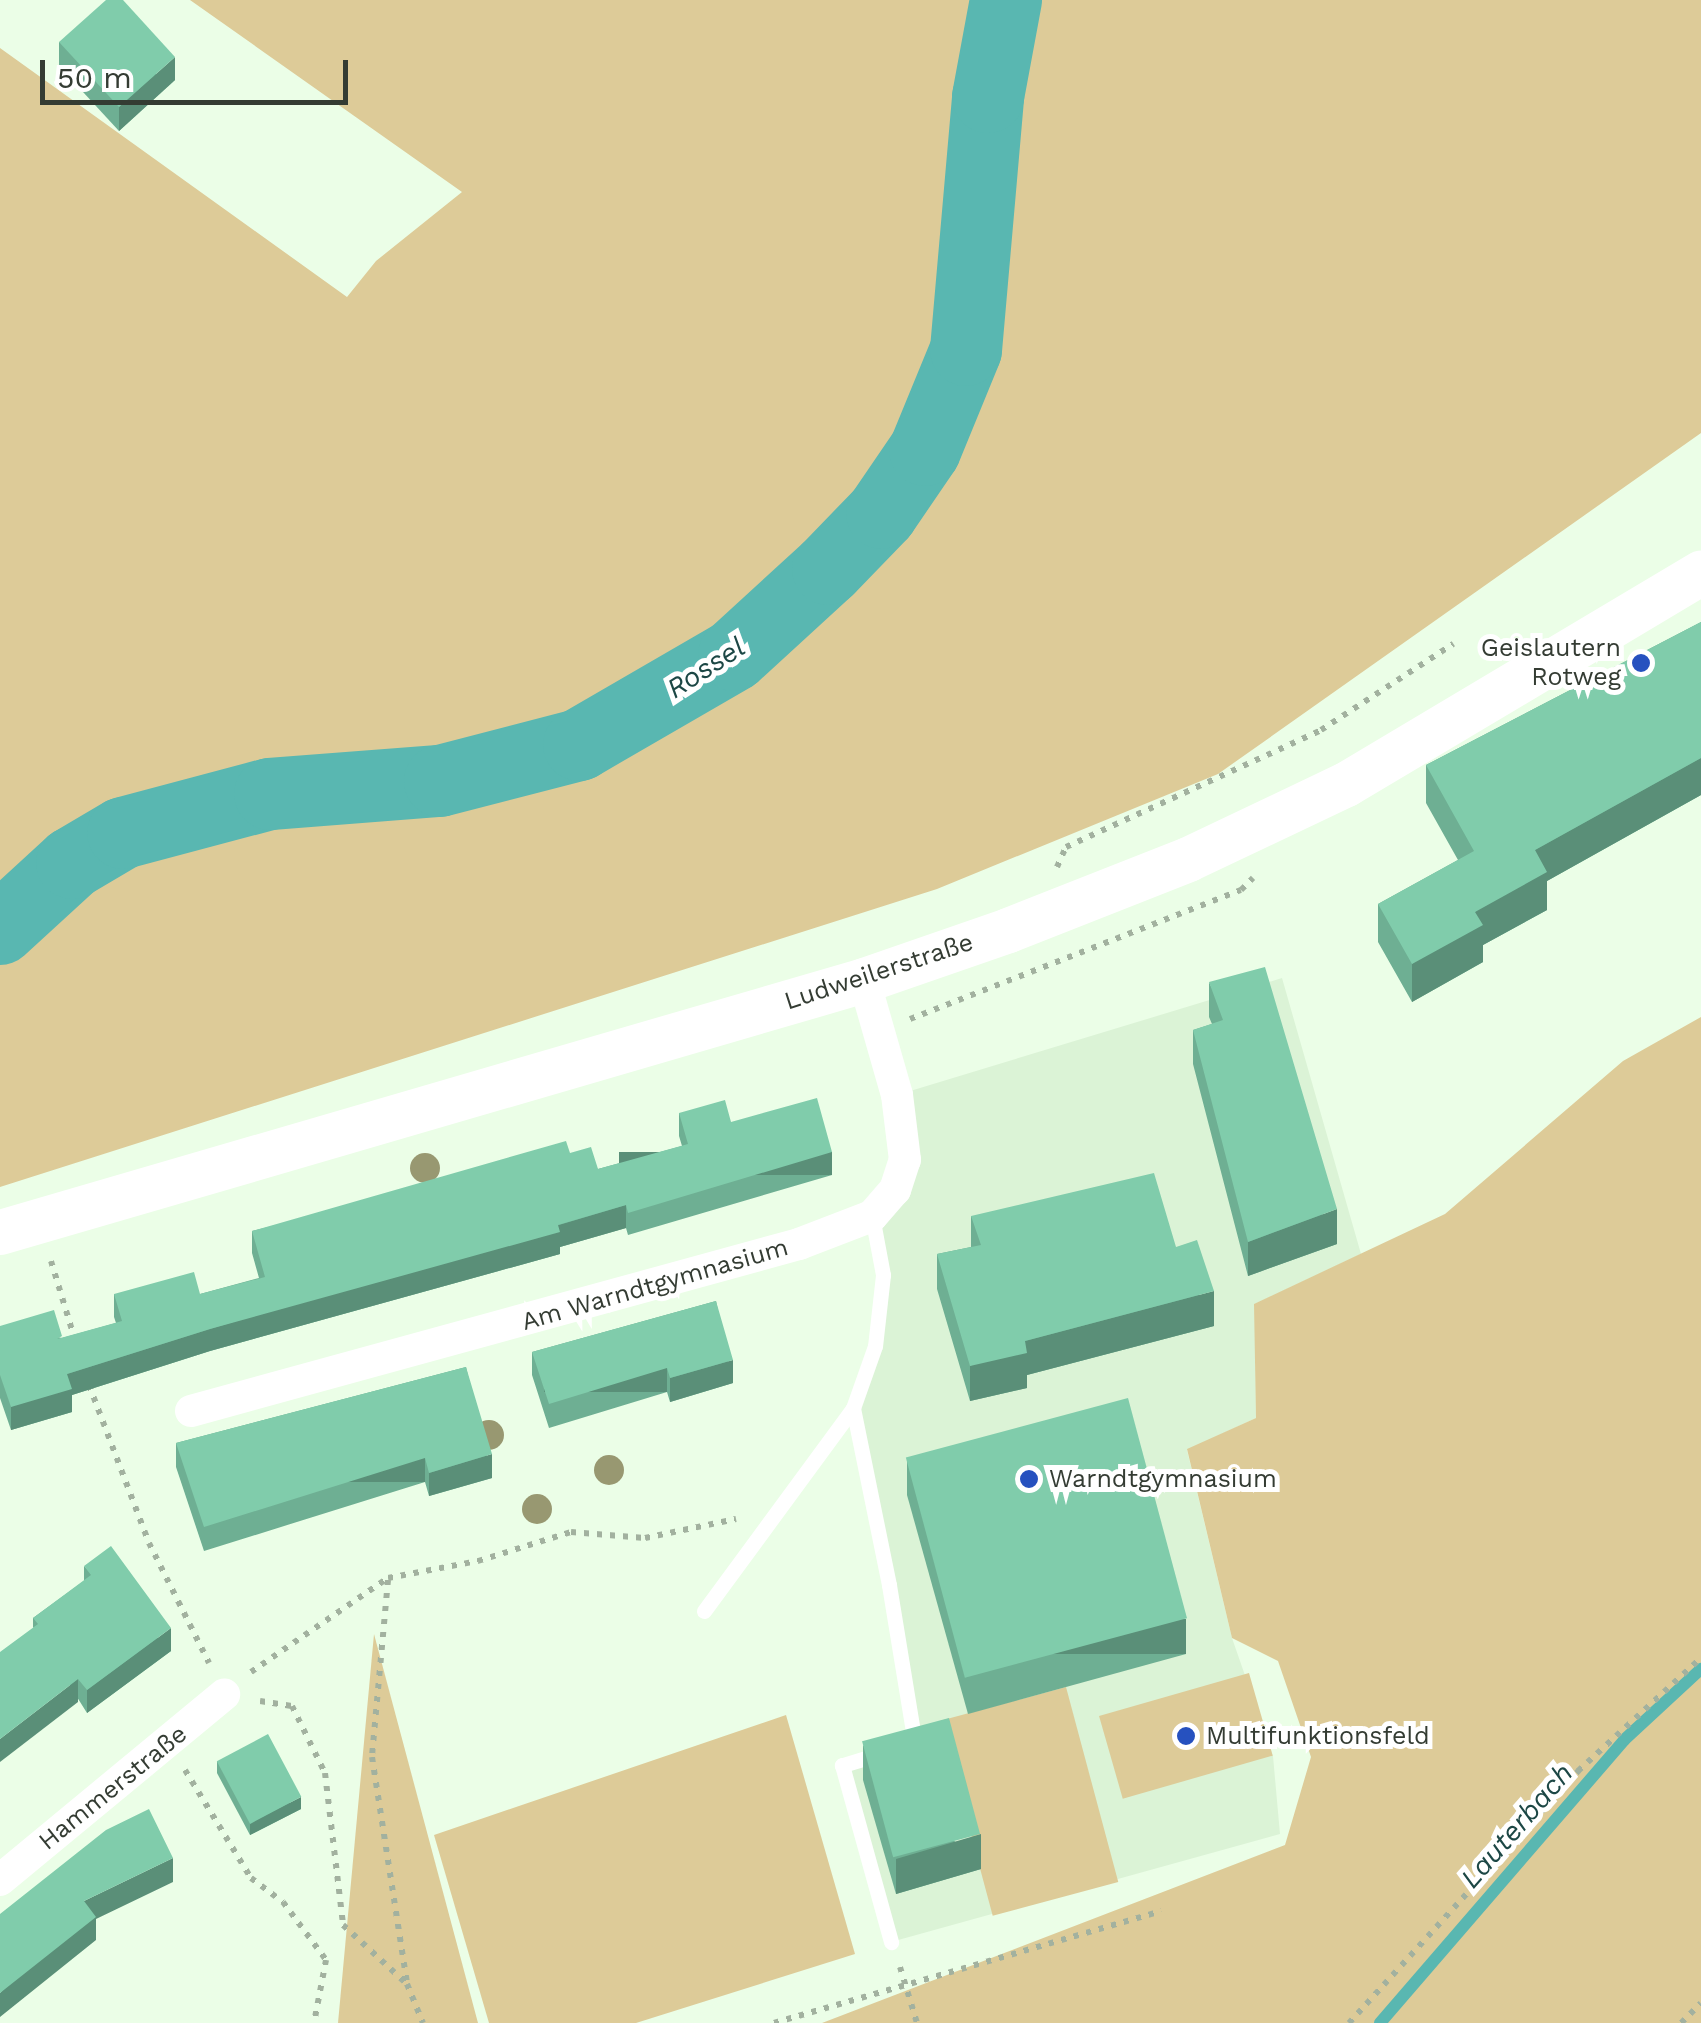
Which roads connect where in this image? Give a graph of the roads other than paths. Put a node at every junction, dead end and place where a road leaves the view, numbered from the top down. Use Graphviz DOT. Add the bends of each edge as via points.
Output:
graph roads {
  1 [pos="1701,572"];
  2 [pos="864,980"];
  3 [pos="872,1216"];
  4 [pos="19,1225"];
  5 [pos="853,1408"];
  6 [pos="192,1410"];
  7 [pos="704,1611"];
  8 [pos="224,1696"];
  9 [pos="0,1880"];
  10 [pos="892,1942"];
  1 -- 2 [label="main road, Ludweilerstraße" via="1346,784 1188,859"];
  2 -- 3 [label="street" via="897,1095 905,1160 895,1190"];
  2 -- 4 [label="main road, Ludweilerstraße"];
  3 -- 5 [label="lane" via="883,1275 875,1346"];
  3 -- 6 [label="street, Am Warndtgymnasium" via="799,1244"];
  5 -- 7 [label="lane"];
  5 -- 10 [label="lane" via="915,1744 842,1765"];
  8 -- 9 [label="street, Hammerstraße"];
}
